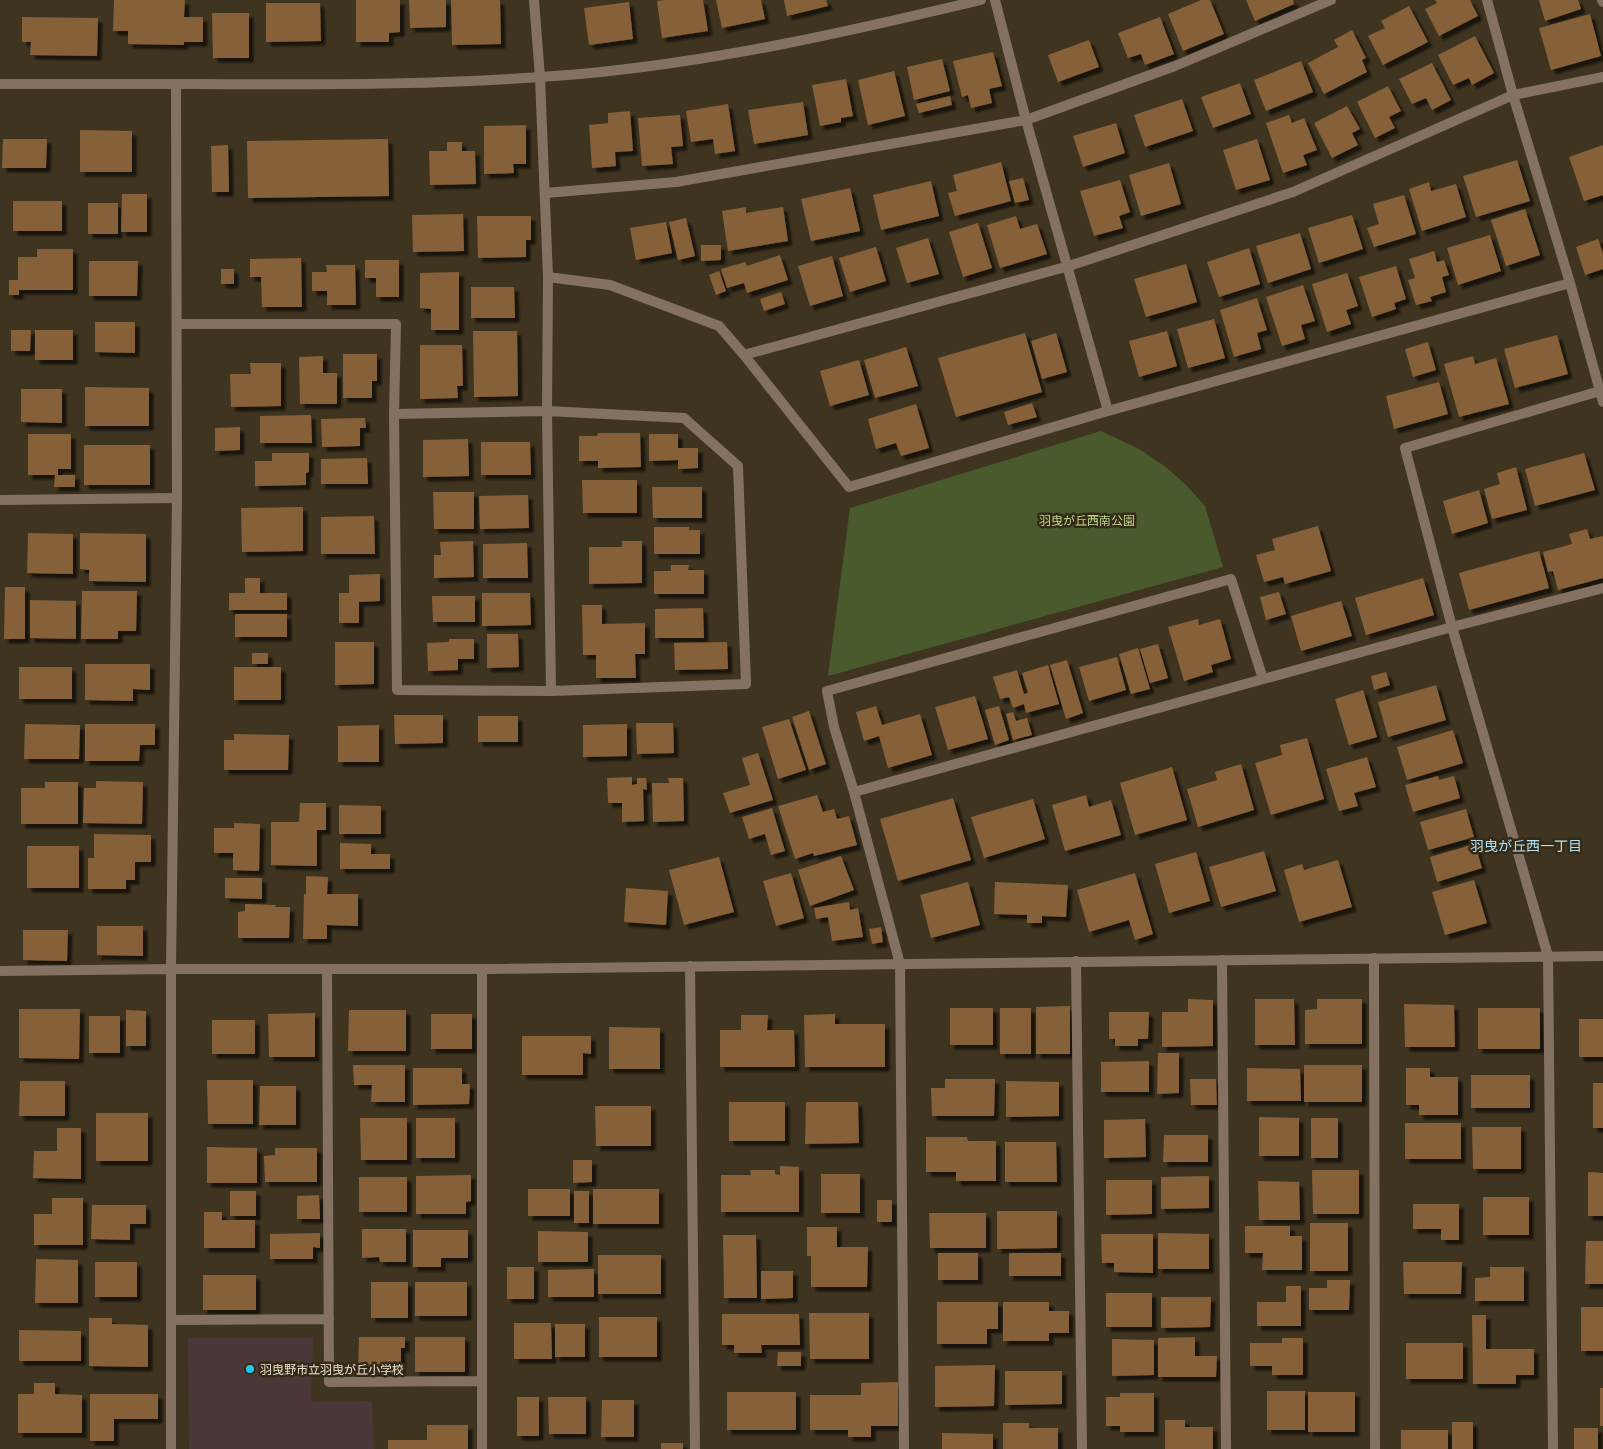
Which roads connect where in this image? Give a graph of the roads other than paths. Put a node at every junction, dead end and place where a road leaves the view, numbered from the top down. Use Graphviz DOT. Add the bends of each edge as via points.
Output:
graph roads {
  1 [pos="534,0"];
  2 [pos="981,0"];
  3 [pos="995,0"];
  4 [pos="1331,0"];
  5 [pos="1487,0"];
  6 [pos="540,77"];
  7 [pos="1603,77"];
  8 [pos="0,84"];
  9 [pos="176,84"];
  10 [pos="1513,95"];
  11 [pos="1026,120"];
  12 [pos="546,192"];
  13 [pos="1069,266"];
  14 [pos="548,277"];
  15 [pos="1570,284"];
  16 [pos="177,324"];
  17 [pos="744,355"];
  18 [pos="1600,391"];
  19 [pos="1603,402"];
  20 [pos="547,411"];
  21 [pos="1108,411"];
  22 [pos="394,414"];
  23 [pos="178,498"];
  24 [pos="0,500"];
  25 [pos="1603,588"];
  26 [pos="1452,627"];
  27 [pos="1263,679"];
  28 [pos="551,690"];
  29 [pos="854,792"];
  30 [pos="1548,956"];
  31 [pos="1603,956"];
  32 [pos="1374,958"];
  33 [pos="1222,960"];
  34 [pos="1076,961"];
  35 [pos="900,964"];
  36 [pos="690,966"];
  37 [pos="327,969"];
  38 [pos="482,969"];
  39 [pos="172,970"];
  40 [pos="0,971"];
  41 [pos="329,1319"];
  42 [pos="171,1320"];
  43 [pos="482,1381"];
  44 [pos="171,1449"];
  45 [pos="482,1449"];
  46 [pos="695,1449"];
  47 [pos="904,1449"];
  48 [pos="1082,1449"];
  49 [pos="1226,1449"];
  50 [pos="1375,1449"];
  51 [pos="1553,1449"];
  1 -- 6 [label="street"];
  2 -- 6 [label="street" via="731,55"];
  3 -- 11 [label="street"];
  4 -- 11 [label="street" via="1175,66"];
  5 -- 10 [label="street"];
  6 -- 9 [label="street" via="359,85"];
  6 -- 12 [label="street"];
  7 -- 10 [label="street"];
  8 -- 9 [label="street"];
  9 -- 16 [label="street"];
  10 -- 13 [label="street" via="1293,192"];
  10 -- 15 [label="street"];
  11 -- 12 [label="street" via="676,182"];
  11 -- 13 [label="street"];
  12 -- 14 [label="street"];
  13 -- 17 [label="street"];
  13 -- 21 [label="street"];
  14 -- 17 [label="street" via="610,285 719,326"];
  14 -- 20 [label="street"];
  15 -- 18 [label="street"];
  15 -- 21 [label="street"];
  16 -- 22 [label="street" via="396,324"];
  16 -- 23 [label="street"];
  17 -- 21 [label="street" via="849,487"];
  18 -- 19 [label="street"];
  18 -- 26 [label="street" via="1405,448"];
  20 -- 22 [label="street"];
  20 -- 28 [label="street"];
  20 -- 28 [label="street" via="684,418 738,466 746,684"];
  22 -- 28 [label="street" via="397,690"];
  23 -- 24 [label="street"];
  23 -- 39 [label="street"];
  25 -- 26 [label="street"];
  26 -- 27 [label="street"];
  26 -- 30 [label="street"];
  27 -- 29 [label="street"];
  27 -- 29 [label="street" via="1231,579 1173,595 827,691 834,727"];
  29 -- 35 [label="street"];
  30 -- 31 [label="street"];
  30 -- 32 [label="street"];
  30 -- 51 [label="street"];
  32 -- 33 [label="street"];
  32 -- 50 [label="street"];
  33 -- 34 [label="street"];
  33 -- 49 [label="street"];
  34 -- 35 [label="street"];
  34 -- 48 [label="street"];
  35 -- 36 [label="street"];
  35 -- 47 [label="street"];
  36 -- 38 [label="street"];
  36 -- 46 [label="street"];
  37 -- 38 [label="street"];
  37 -- 39 [label="street"];
  37 -- 41 [label="street"];
  38 -- 43 [label="street"];
  39 -- 40 [label="street"];
  39 -- 42 [label="street"];
  41 -- 42 [label="street"];
  41 -- 43 [label="street" via="329,1382"];
  42 -- 44 [label="street"];
  43 -- 45 [label="street"];
}
